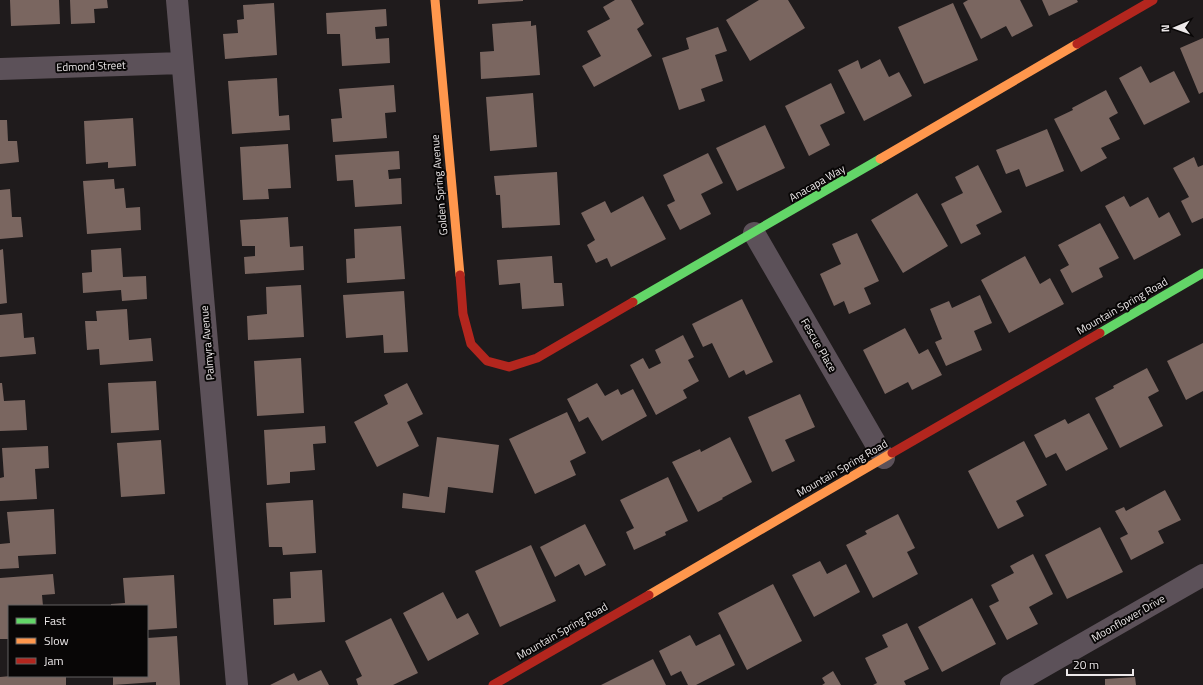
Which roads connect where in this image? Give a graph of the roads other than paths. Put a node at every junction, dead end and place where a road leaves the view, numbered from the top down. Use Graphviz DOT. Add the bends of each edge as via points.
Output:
graph roads {
  1 [pos="177,0"];
  2 [pos="435,0"];
  3 [pos="1153,0"];
  4 [pos="182,63"];
  5 [pos="0,69"];
  6 [pos="754,233"];
  7 [pos="1203,273"];
  8 [pos="487,361"];
  9 [pos="884,458"];
  10 [pos="1203,575"];
  11 [pos="1025,681"];
  12 [pos="237,685"];
  13 [pos="493,685"];
  1 -- 4 [label="street, Palmyra Avenue"];
  2 -- 8 [label="street, Golden Spring Avenue" via="463,314 471,344"];
  3 -- 6 [label="street, Anacapa Way"];
  4 -- 5 [label="street, Edmond Street"];
  4 -- 12 [label="street, Palmyra Avenue"];
  6 -- 8 [label="street, Anacapa Way" via="537,358 508,367"];
  6 -- 9 [label="street, Fescue Place"];
  7 -- 9 [label="street, Mountain Spring Road"];
  9 -- 13 [label="street, Mountain Spring Road"];
  10 -- 11 [label="street, Moonflower Drive"];
}
